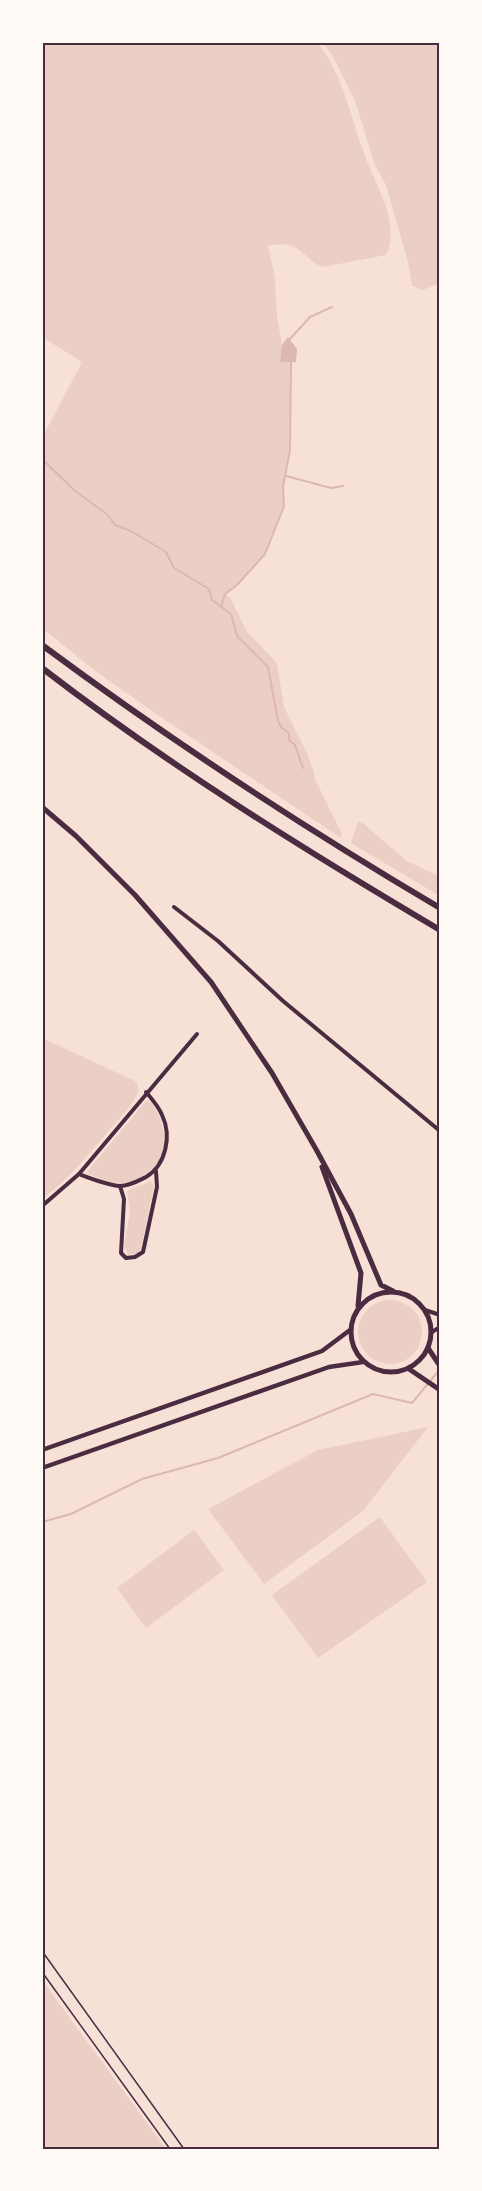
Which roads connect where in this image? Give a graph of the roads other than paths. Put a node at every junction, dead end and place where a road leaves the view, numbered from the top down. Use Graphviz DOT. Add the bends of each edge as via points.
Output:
graph roads {
  1 [pos="42,645"];
  2 [pos="42,668"];
  3 [pos="42,807"];
  4 [pos="174,906"];
  5 [pos="440,908"];
  6 [pos="440,930"];
  7 [pos="196,1034"];
  8 [pos="146,1092"];
  9 [pos="440,1131"];
  10 [pos="317,1151"];
  11 [pos="156,1171"];
  12 [pos="80,1174"];
  13 [pos="120,1186"];
  14 [pos="42,1206"];
  15 [pos="393,1291"];
  16 [pos="358,1308"];
  17 [pos="425,1310"];
  18 [pos="440,1315"];
  19 [pos="440,1327"];
  20 [pos="350,1330"];
  21 [pos="432,1332"];
  22 [pos="429,1348"];
  23 [pos="363,1362"];
  24 [pos="440,1366"];
  25 [pos="409,1369"];
  26 [pos="440,1390"];
  27 [pos="42,1450"];
  28 [pos="42,1468"];
  29 [pos="42,1951"];
  30 [pos="42,1972"];
  31 [pos="170,2149"];
  32 [pos="184,2149"];
  1 -- 5 [label="highway" via="154,727 334,845"];
  2 -- 6 [label="highway" via="163,756 327,863"];
  3 -- 10 [label="main road" via="126,886 211,982 272,1073"];
  4 -- 9 [label="street"];
  7 -- 8 [label="street"];
  8 -- 11 [label="street" via="163,1115 166,1128 167,1142"];
  8 -- 12 [label="street"];
  10 -- 15 [label="main road" via="351,1214 381,1286"];
  10 -- 16 [label="main road" via="361,1273"];
  11 -- 13 [label="street"];
  11 -- 13 [label="street" via="157,1187 143,1252 135,1257 126,1258 121,1253 124,1199"];
  12 -- 13 [label="street"];
  12 -- 14 [label="street"];
  15 -- 16 [label="main road" via="380,1293"];
  15 -- 17 [label="main road" via="416,1300"];
  16 -- 20 [label="main road"];
  17 -- 18 [label="street"];
  17 -- 21 [label="main road"];
  19 -- 21 [label="street"];
  20 -- 23 [label="main road" via="353,1347"];
  20 -- 27 [label="street" via="322,1351"];
  21 -- 22 [label="main road"];
  22 -- 24 [label="main road"];
  22 -- 25 [label="main road"];
  23 -- 25 [label="main road" via="382,1372"];
  23 -- 28 [label="street" via="329,1367"];
  25 -- 26 [label="main road"];
  29 -- 32 [label="lane"];
  30 -- 31 [label="lane"];
}
